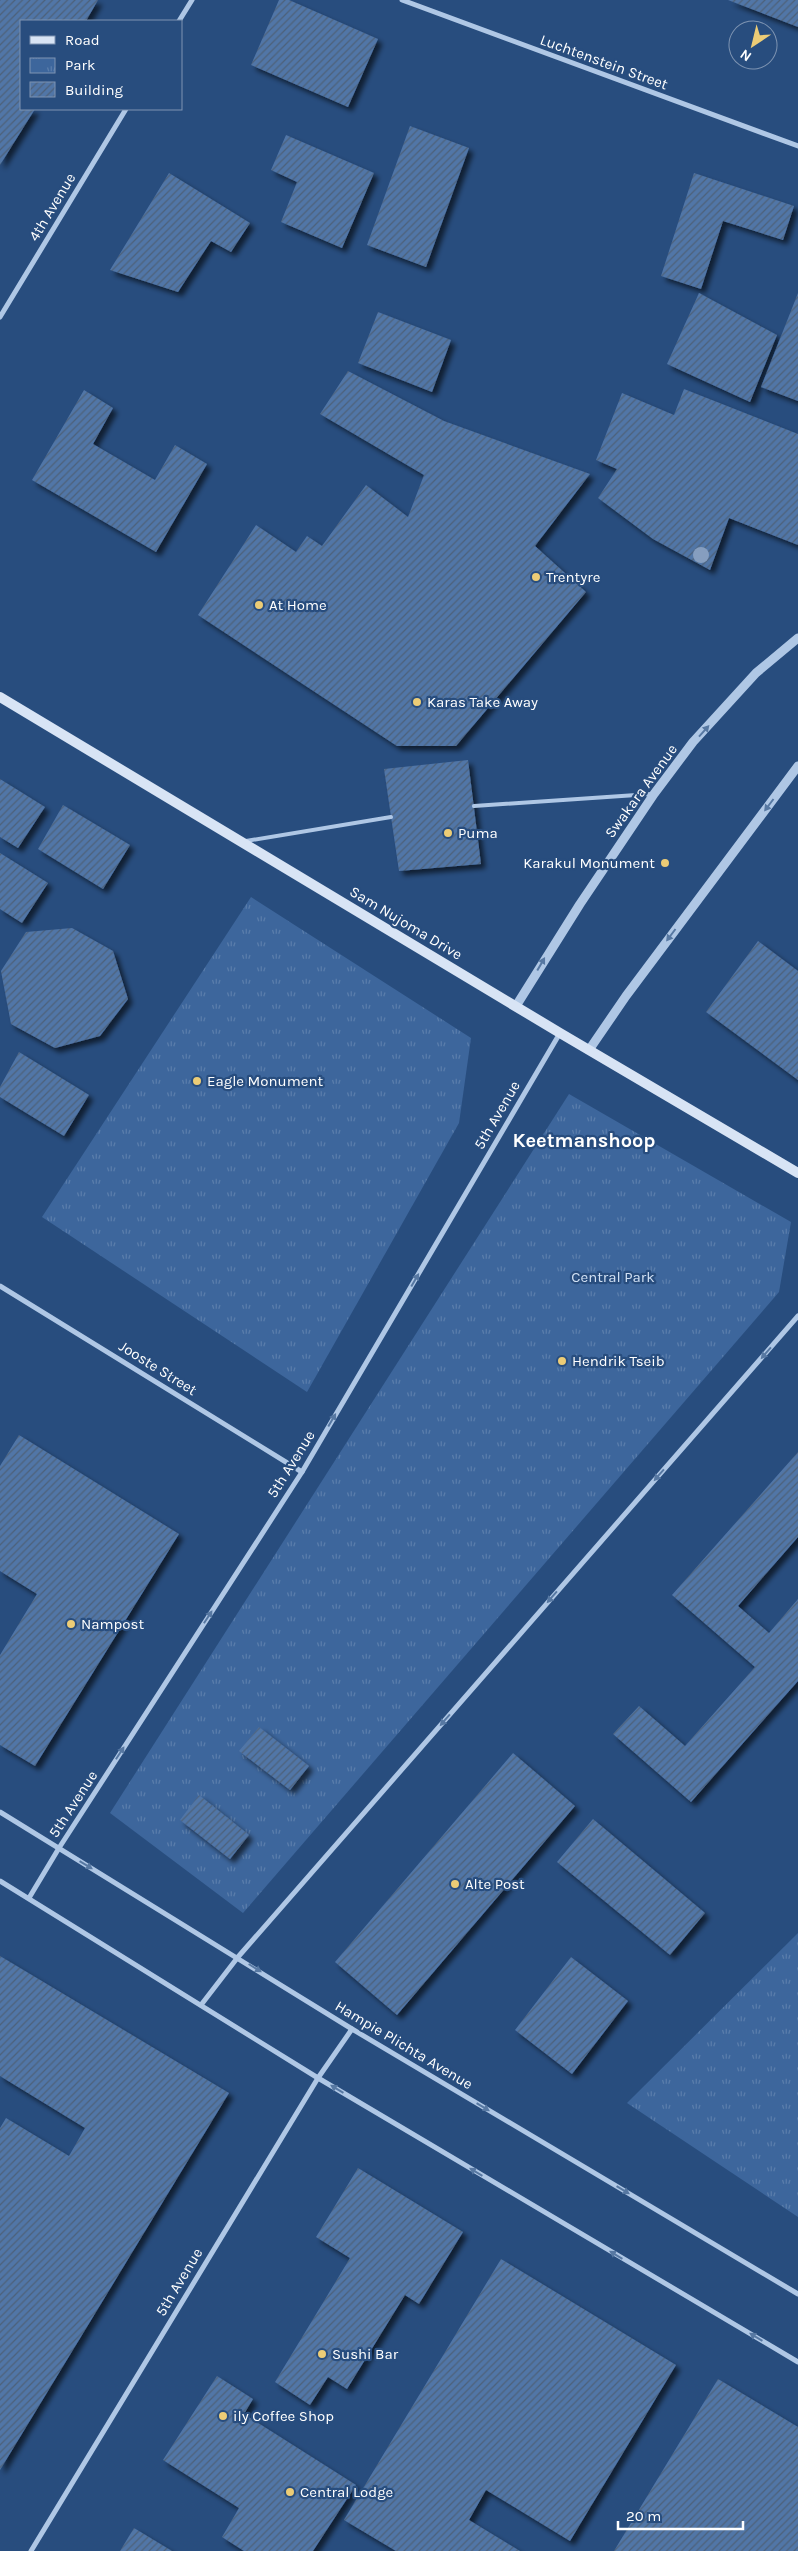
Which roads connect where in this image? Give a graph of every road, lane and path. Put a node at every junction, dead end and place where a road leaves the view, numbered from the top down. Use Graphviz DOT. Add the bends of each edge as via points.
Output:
graph roads {
  1 [pos="192,0"];
  2 [pos="402,0"];
  3 [pos="180,20"];
  4 [pos="125,110"];
  5 [pos="798,146"];
  6 [pos="0,317"];
  7 [pos="798,638"];
  8 [pos="0,697"];
  9 [pos="798,766"];
  10 [pos="654,794"];
  11 [pos="474,806"];
  12 [pos="391,817"];
  13 [pos="241,842"];
  14 [pos="516,1006"];
  15 [pos="560,1033"];
  16 [pos="589,1050"];
  17 [pos="798,1172"];
  18 [pos="0,1286"];
  19 [pos="798,1316"];
  20 [pos="302,1472"];
  21 [pos="0,1812"];
  22 [pos="59,1848"];
  23 [pos="0,1881"];
  24 [pos="29,1898"];
  25 [pos="238,1957"];
  26 [pos="202,2005"];
  27 [pos="352,2029"];
  28 [pos="318,2078"];
  29 [pos="798,2294"];
  30 [pos="798,2362"];
  31 [pos="31,2551"];
  1 -- 3 [label="street"];
  2 -- 5 [label="street, Luchtenstein Street"];
  4 -- 6 [label="street, 4th Avenue"];
  10 -- 7 [label="street, Swakara Avenue, one-way" via="693,742 756,672"];
  8 -- 13 [label="main road, Sam Nujoma Drive"];
  9 -- 16 [label="street, one-way"];
  10 -- 11 [label="lane"];
  14 -- 10 [label="street, Swakara Avenue, one-way"];
  12 -- 13 [label="lane"];
  13 -- 14 [label="main road, Sam Nujoma Drive"];
  14 -- 15 [label="main road, Sam Nujoma Drive"];
  15 -- 16 [label="main road, Sam Nujoma Drive"];
  20 -- 15 [label="street, 5th Avenue, one-way"];
  16 -- 17 [label="main road, Sam Nujoma Drive"];
  18 -- 20 [label="street, Jooste Street"];
  19 -- 25 [label="street, one-way"];
  22 -- 20 [label="street, 5th Avenue, one-way"];
  21 -- 22 [label="street, Hampie Plichta Avenue"];
  22 -- 24 [label="street, 5th Avenue"];
  22 -- 25 [label="street, Hampie Plichta Avenue, one-way"];
  23 -- 24 [label="street"];
  24 -- 26 [label="street"];
  25 -- 26 [label="street"];
  25 -- 27 [label="street, Hampie Plichta Avenue, one-way"];
  26 -- 28 [label="street"];
  27 -- 28 [label="street, 5th Avenue"];
  27 -- 29 [label="street, Hampie Plichta Avenue, one-way"];
  30 -- 28 [label="street, one-way"];
  28 -- 31 [label="street, 5th Avenue"];
}
